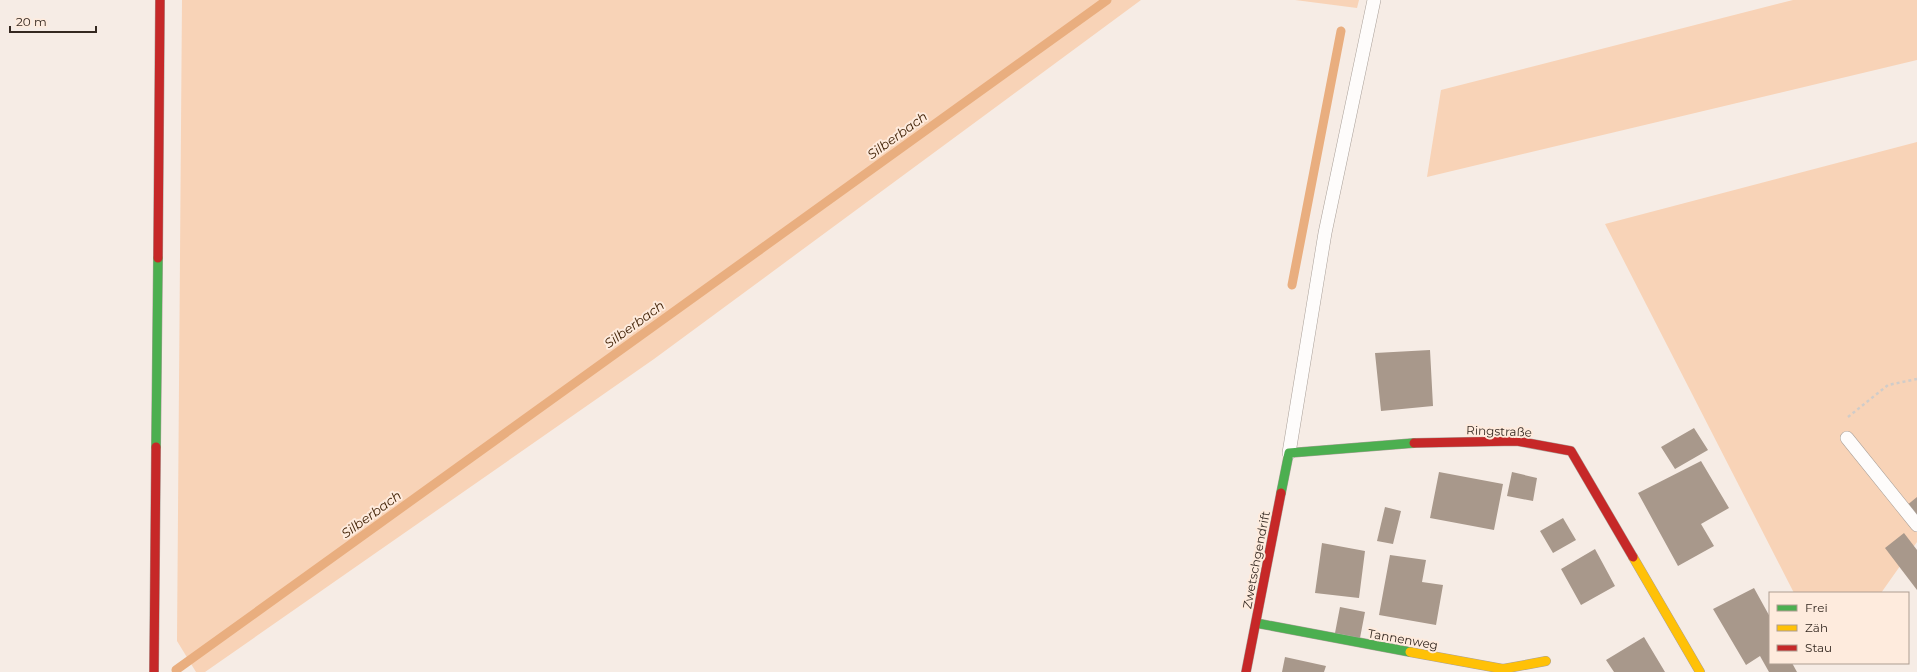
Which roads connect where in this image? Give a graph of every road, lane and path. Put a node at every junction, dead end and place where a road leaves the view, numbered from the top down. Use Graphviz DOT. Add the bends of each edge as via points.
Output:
graph roads {
  1 [pos="160,0"];
  2 [pos="1374,0"];
  3 [pos="1917,379"];
  4 [pos="1846,438"];
  5 [pos="1289,453"];
  6 [pos="1917,525"];
  7 [pos="1256,623"];
  8 [pos="1546,661"];
  9 [pos="154,672"];
  10 [pos="1246,672"];
  11 [pos="1700,672"];
  1 -- 9 [label="street"];
  2 -- 5 [label="lane" via="1325,233"];
  3 -- 4 [label="path" via="1888,385 1835,427"];
  4 -- 6 [label="lane"];
  5 -- 7 [label="street, Zwetschgendrift"];
  5 -- 11 [label="street, Ringstraße" via="1434,442 1517,441 1571,451"];
  7 -- 8 [label="street, Tannenweg" via="1503,669"];
  7 -- 10 [label="street, Zwetschgendrift"];
}
